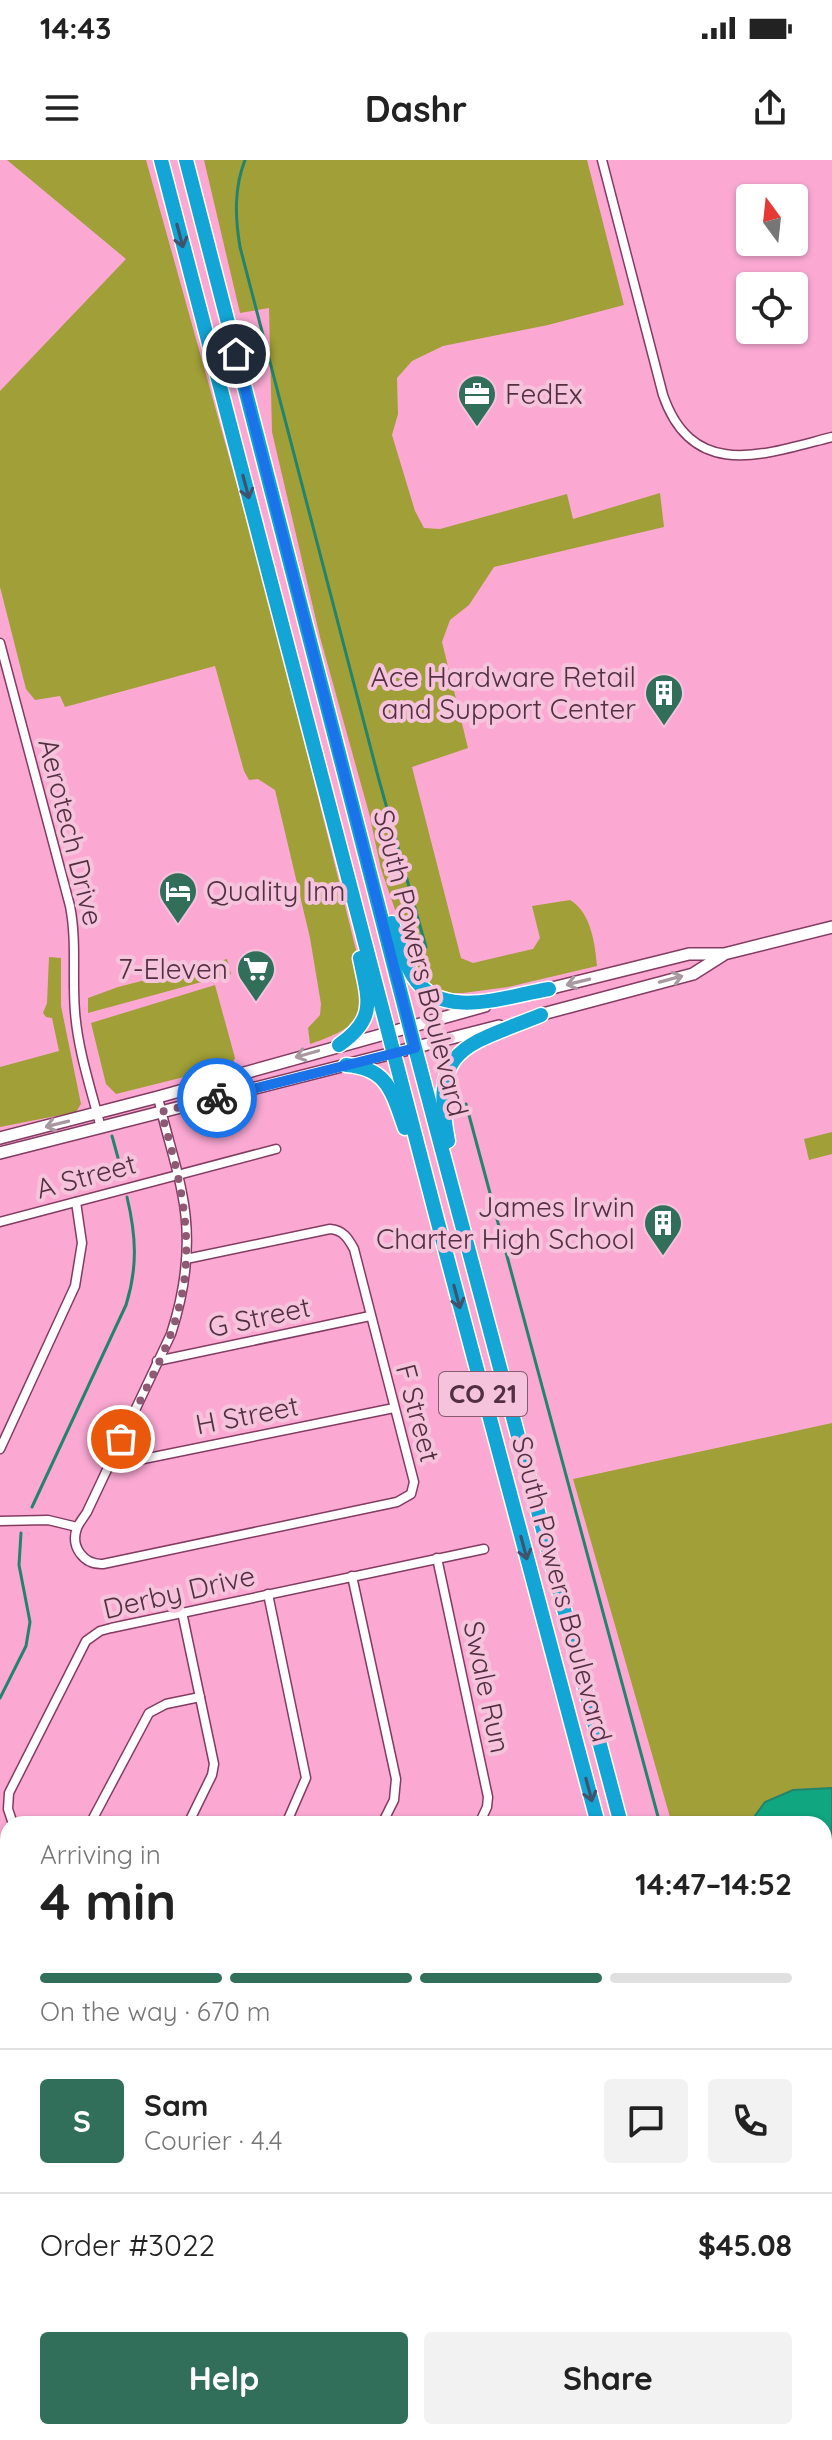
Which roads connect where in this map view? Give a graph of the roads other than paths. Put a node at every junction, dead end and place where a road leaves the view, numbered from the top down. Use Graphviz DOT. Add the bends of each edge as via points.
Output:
graph roads {
  1 [pos="161,160"];
  2 [pos="186,160"];
  3 [pos="602,160"];
  4 [pos="832,437"];
  5 [pos="0,643"];
  6 [pos="309,732"];
  7 [pos="355,811"];
  8 [pos="832,927"];
  9 [pos="724,954"];
  10 [pos="549,989"];
  11 [pos="541,1015"];
  12 [pos="410,1027"];
  13 [pos="388,1032"];
  14 [pos="339,1045"];
  15 [pos="415,1048"];
  16 [pos="394,1052"];
  17 [pos="346,1065"];
  18 [pos="158,1097"];
  19 [pos="161,1112"];
  20 [pos="97,1113"];
  21 [pos="101,1128"];
  22 [pos="0,1138"];
  23 [pos="276,1149"];
  24 [pos="0,1153"];
  25 [pos="178,1174"];
  26 [pos="76,1202"];
  27 [pos="0,1222"];
  28 [pos="438,1223"];
  29 [pos="349,1225"];
  30 [pos="344,1234"];
  31 [pos="186,1259"];
  32 [pos="477,1282"];
  33 [pos="370,1316"];
  34 [pos="157,1361"];
  35 [pos="394,1408"];
  36 [pos="0,1449"];
  37 [pos="109,1466"];
  38 [pos="0,1521"];
  39 [pos="77,1527"];
  40 [pos="484,1549"];
  41 [pos="437,1558"];
  42 [pos="352,1576"];
  43 [pos="268,1594"];
  44 [pos="182,1612"];
  45 [pos="200,1697"];
  46 [pos="10,1816"];
  47 [pos="94,1816"];
  48 [pos="192,1816"];
  49 [pos="289,1816"];
  50 [pos="386,1816"];
  51 [pos="483,1816"];
  52 [pos="596,1816"];
  53 [pos="619,1816"];
  1 -- 6 [label="highway, South Powers Boulevard / CO 21, one-way"];
  2 -- 7 [label="highway, South Powers Boulevard / CO 21"];
  3 -- 4 [label="street" via="663,395 679,427 711,451 739,457"];
  5 -- 20 [label="street, Aerotech Drive" via="70,906 78,1039"];
  6 -- 13 [label="highway, South Powers Boulevard / CO 21"];
  6 -- 14 [label="highway" via="368,999 365,1021"];
  7 -- 10 [label="highway" via="405,959 423,988 450,1003"];
  7 -- 12 [label="highway, South Powers Boulevard / CO 21"];
  8 -- 9 [label="main road"];
  9 -- 10 [label="main road, one-way" via="689,954"];
  11 -- 9 [label="main road, one-way" via="693,974"];
  10 -- 12 [label="main road"];
  11 -- 15 [label="main road"];
  11 -- 32 [label="highway" via="471,1044 449,1065 444,1080 443,1113"];
  12 -- 13 [label="main road"];
  12 -- 15 [label="highway, South Powers Boulevard / CO 21"];
  13 -- 14 [label="main road"];
  13 -- 16 [label="highway, South Powers Boulevard / CO 21"];
  14 -- 18 [label="main road, one-way"];
  15 -- 16 [label="main road"];
  15 -- 32 [label="highway, South Powers Boulevard / CO 21"];
  16 -- 17 [label="main road"];
  16 -- 28 [label="highway, South Powers Boulevard / CO 21"];
  17 -- 19 [label="main road"];
  17 -- 28 [label="highway" via="375,1072 392,1092"];
  18 -- 19 [label="street"];
  18 -- 20 [label="main road"];
  19 -- 21 [label="main road"];
  19 -- 25 [label="street"];
  20 -- 21 [label="street, Aerotech Drive"];
  20 -- 22 [label="main road, one-way"];
  21 -- 24 [label="main road"];
  23 -- 25 [label="street, A Street"];
  25 -- 26 [label="street, A Street"];
  25 -- 31 [label="street"];
  26 -- 27 [label="street, A Street"];
  26 -- 36 [label="street" via="82,1243 75,1286"];
  28 -- 52 [label="highway, South Powers Boulevard / CO 21, one-way"];
  29 -- 30 [label="street"];
  30 -- 31 [label="street" via="330,1229"];
  30 -- 33 [label="street, F Street" via="354,1249"];
  31 -- 34 [label="street" via="178,1311"];
  32 -- 53 [label="highway, South Powers Boulevard / CO 21"];
  33 -- 34 [label="street, G Street"];
  33 -- 35 [label="street, F Street"];
  34 -- 37 [label="street"];
  35 -- 37 [label="street, H Street"];
  35 -- 39 [label="street, F Street" via="414,1482 405,1499 95,1565 81,1556"];
  37 -- 39 [label="street"];
  38 -- 39 [label="street" via="48,1520"];
  40 -- 41 [label="street, Derby Drive"];
  41 -- 42 [label="street, Derby Drive"];
  41 -- 51 [label="street, Swale Run" via="488,1797"];
  42 -- 43 [label="street, Derby Drive"];
  42 -- 50 [label="street" via="396,1779"];
  43 -- 44 [label="street, Derby Drive"];
  43 -- 49 [label="street" via="306,1778"];
  44 -- 45 [label="street"];
  44 -- 46 [label="street, Derby Drive" via="100,1631 86,1641 9,1793"];
  45 -- 47 [label="street" via="149,1713"];
  45 -- 48 [label="street" via="214,1764"];
}
